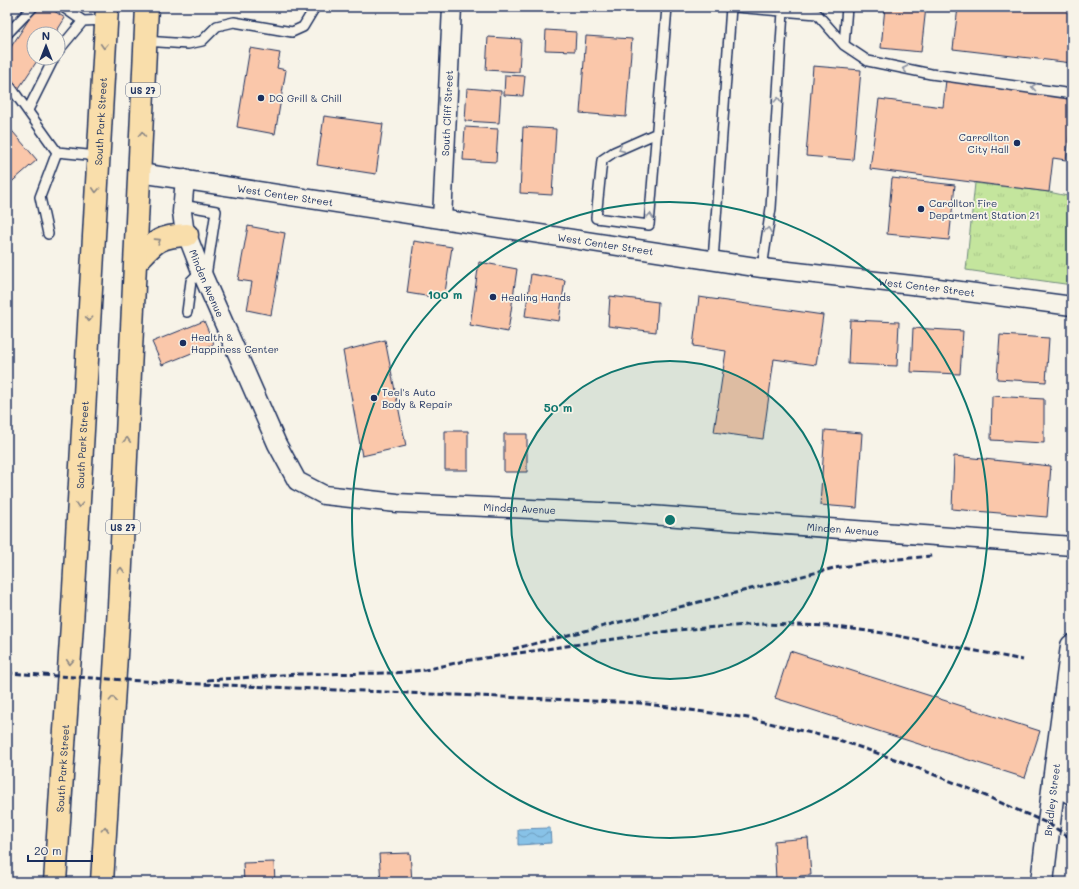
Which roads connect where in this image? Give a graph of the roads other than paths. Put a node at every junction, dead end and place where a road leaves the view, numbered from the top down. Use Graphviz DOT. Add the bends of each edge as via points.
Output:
graph roads {
  1 [pos="33,7"];
  2 [pos="63,7"];
  3 [pos="147,7"];
  4 [pos="315,7"];
  5 [pos="452,7"];
  6 [pos="667,7"];
  7 [pos="731,7"];
  8 [pos="735,7"];
  9 [pos="847,7"];
  10 [pos="783,11"];
  11 [pos="106,13"];
  12 [pos="83,21"];
  13 [pos="7,34"];
  14 [pos="146,40"];
  15 [pos="66,41"];
  16 [pos="844,45"];
  17 [pos="50,66"];
  18 [pos="7,82"];
  19 [pos="1072,94"];
  20 [pos="28,110"];
  21 [pos="657,133"];
  22 [pos="57,152"];
  23 [pos="98,156"];
  24 [pos="140,173"];
  25 [pos="185,179"];
  26 [pos="182,205"];
  27 [pos="442,219"];
  28 [pos="48,234"];
  29 [pos="187,235"];
  30 [pos="713,261"];
  31 [pos="136,262"];
  32 [pos="762,268"];
  33 [pos="203,276"];
  34 [pos="1072,306"];
  35 [pos="187,312"];
  36 [pos="1072,546"];
  37 [pos="1072,646"];
  38 [pos="1069,691"];
  39 [pos="1054,781"];
  40 [pos="1072,793"];
  41 [pos="55,882"];
  42 [pos="102,882"];
  43 [pos="1042,882"];
  1 -- 13 [label="lane"];
  2 -- 12 [label="lane"];
  3 -- 14 [label="main road, US 27"];
  4 -- 14 [label="lane" via="303,27 292,32 234,22 217,26 202,41 188,44"];
  5 -- 27 [label="street, South Cliff Street"];
  6 -- 21 [label="lane"];
  7 -- 30 [label="lane"];
  8 -- 10 [label="lane"];
  9 -- 16 [label="lane"];
  10 -- 16 [label="lane" via="817,14"];
  32 -- 10 [label="lane, one-way" via="771,208"];
  11 -- 12 [label="lane"];
  11 -- 23 [label="main road, South Park Street, one-way"];
  12 -- 15 [label="lane"];
  24 -- 14 [label="main road, US 27, one-way"];
  19 -- 16 [label="lane, one-way" via="931,74 868,61"];
  17 -- 20 [label="lane"];
  18 -- 20 [label="lane"];
  20 -- 22 [label="lane"];
  21 -- 21 [label="lane, one-way" via="602,160 596,218 649,226"];
  22 -- 23 [label="lane"];
  22 -- 28 [label="lane" via="40,197"];
  23 -- 41 [label="main road, South Park Street, one-way" via="73,616"];
  24 -- 25 [label="street, West Center Street"];
  24 -- 31 [label="main road, US 27"];
  25 -- 26 [label="street, Minden Avenue"];
  25 -- 27 [label="street, West Center Street"];
  26 -- 29 [label="street, Minden Avenue"];
  26 -- 33 [label="lane" via="216,211"];
  27 -- 30 [label="street, West Center Street"];
  31 -- 29 [label="main road, one-way" via="162,238"];
  29 -- 33 [label="street, Minden Avenue"];
  30 -- 32 [label="street, West Center Street"];
  42 -- 31 [label="main road, US 27, one-way"];
  32 -- 34 [label="street, West Center Street"];
  33 -- 35 [label="lane" via="191,281"];
  33 -- 36 [label="street, Minden Avenue" via="277,444 297,481 324,495 397,503 622,513"];
  37 -- 38 [label="street, Bradley Street"];
  38 -- 39 [label="street, Bradley Street"];
  39 -- 40 [label="street"];
  39 -- 43 [label="street, Bradley Street"];
}
